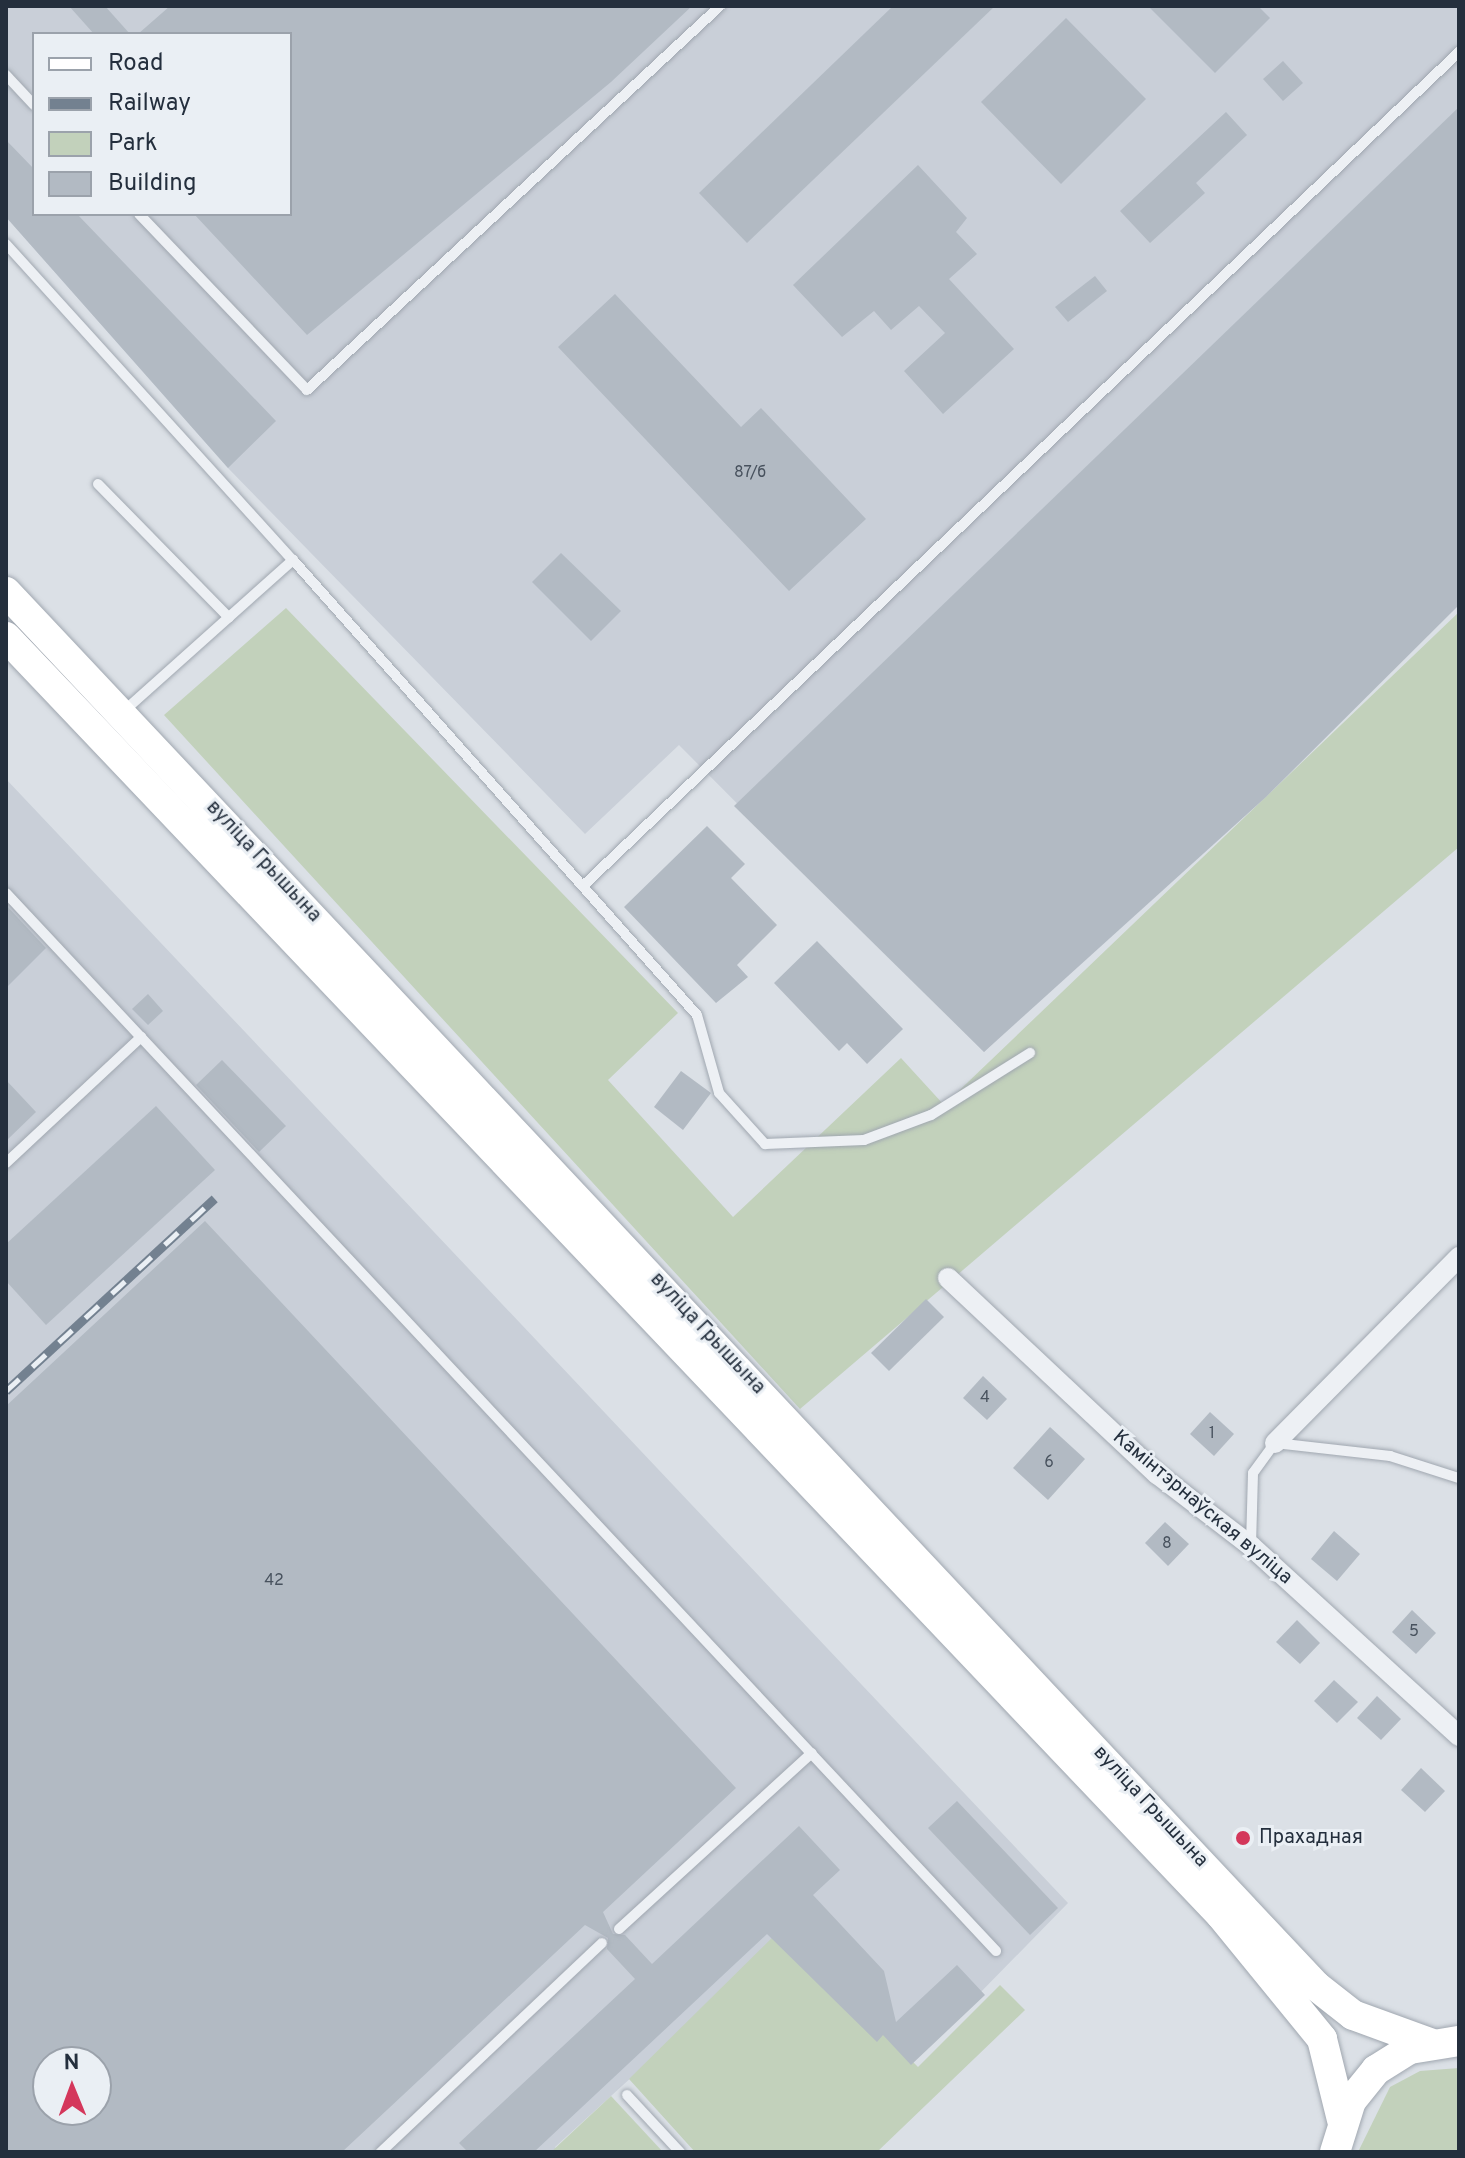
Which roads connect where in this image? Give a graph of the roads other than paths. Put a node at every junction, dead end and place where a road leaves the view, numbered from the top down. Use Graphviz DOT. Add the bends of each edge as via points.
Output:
graph roads {
  1 [pos="720,6"];
  2 [pos="1459,52"];
  3 [pos="6,75"];
  4 [pos="32,103"];
  5 [pos="141,216"];
  6 [pos="6,244"];
  7 [pos="98,484"];
  8 [pos="293,560"];
  9 [pos="6,592"];
  10 [pos="229,618"];
  11 [pos="6,637"];
  12 [pos="122,712"];
  13 [pos="99,734"];
  14 [pos="585,884"];
  15 [pos="6,893"];
  16 [pos="141,1037"];
  17 [pos="1030,1053"];
  18 [pos="6,1163"];
  19 [pos="1459,1257"];
  20 [pos="948,1278"];
  21 [pos="1275,1443"];
  22 [pos="1459,1478"];
  23 [pos="1251,1546"];
  24 [pos="1459,1736"];
  25 [pos="812,1753"];
  26 [pos="619,1929"];
  27 [pos="602,1943"];
  28 [pos="996,1951"];
  29 [pos="1444,2042"];
  30 [pos="627,2095"];
  31 [pos="1342,2120"];
  32 [pos="381,2152"];
  33 [pos="680,2152"];
  34 [pos="1335,2152"];
  1 -- 5 [label="lane" via="307,390"];
  2 -- 14 [label="lane"];
  3 -- 4 [label="lane"];
  6 -- 8 [label="lane"];
  7 -- 10 [label="lane"];
  8 -- 10 [label="lane"];
  8 -- 14 [label="lane"];
  9 -- 12 [label="main road, вуліца Грышына"];
  10 -- 12 [label="lane"];
  11 -- 13 [label="main road, вуліца Грышына"];
  12 -- 13 [label="lane"];
  12 -- 29 [label="main road, вуліца Грышына" via="1316,1986 1353,2015"];
  13 -- 31 [label="main road, вуліца Грышына" via="1229,1923 1322,2039"];
  14 -- 17 [label="lane" via="697,1015 719,1093 765,1144 864,1140 931,1115"];
  15 -- 16 [label="lane"];
  16 -- 18 [label="lane"];
  16 -- 25 [label="lane"];
  19 -- 21 [label="street"];
  20 -- 23 [label="street, Камінтэрнаўская вуліца" via="1157,1474"];
  21 -- 22 [label="lane" via="1390,1456"];
  21 -- 23 [label="lane" via="1253,1473"];
  23 -- 24 [label="street, Камінтэрнаўская вуліца"];
  25 -- 26 [label="lane"];
  25 -- 28 [label="lane"];
  27 -- 32 [label="lane"];
  29 -- 31 [label="main road" via="1376,2070"];
  30 -- 33 [label="lane"];
  31 -- 34 [label="main road"];
}
